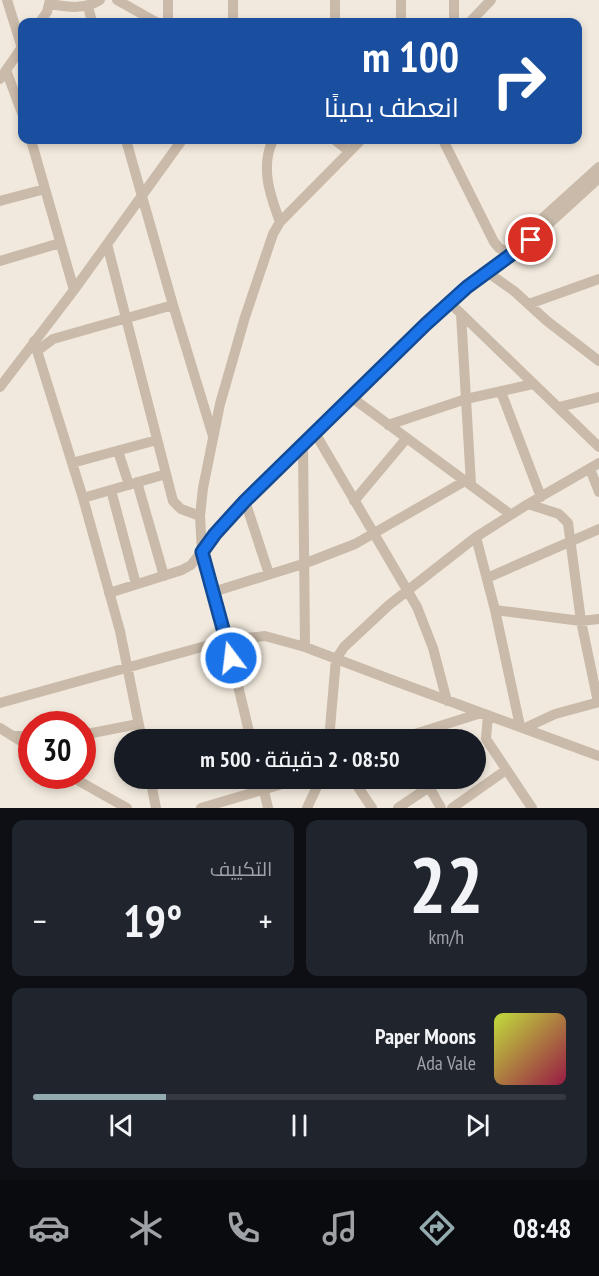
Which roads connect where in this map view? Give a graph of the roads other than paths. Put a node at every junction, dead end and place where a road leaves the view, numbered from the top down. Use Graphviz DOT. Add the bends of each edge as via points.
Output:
graph roads {
  1 [pos="7,0"];
  2 [pos="100,0"];
  3 [pos="117,0"];
  4 [pos="168,0"];
  5 [pos="233,0"];
  6 [pos="335,0"];
  7 [pos="401,0"];
  8 [pos="454,0"];
  9 [pos="490,0"];
  10 [pos="50,2"];
  11 [pos="88,6"];
  12 [pos="43,18"];
  13 [pos="91,18"];
  14 [pos="149,18"];
  15 [pos="168,18"];
  16 [pos="233,18"];
  17 [pos="334,18"];
  18 [pos="401,18"];
  19 [pos="454,18"];
  20 [pos="474,18"];
  21 [pos="18,35"];
  22 [pos="18,54"];
  23 [pos="3,75"];
  24 [pos="18,105"];
  25 [pos="32,144"];
  26 [pos="127,144"];
  27 [pos="179,144"];
  28 [pos="271,144"];
  29 [pos="340,144"];
  30 [pos="357,144"];
  31 [pos="446,144"];
  32 [pos="349,151"];
  33 [pos="599,166"];
  34 [pos="599,178"];
  35 [pos="45,189"];
  36 [pos="143,196"];
  37 [pos="0,201"];
  38 [pos="280,222"];
  39 [pos="60,243"];
  40 [pos="107,244"];
  41 [pos="508,256"];
  42 [pos="0,261"];
  43 [pos="488,272"];
  44 [pos="599,279"];
  45 [pos="74,290"];
  46 [pos="450,303"];
  47 [pos="173,304"];
  48 [pos="529,304"];
  49 [pos="461,314"];
  50 [pos="126,318"];
  51 [pos="35,346"];
  52 [pos="599,361"];
  53 [pos="533,384"];
  54 [pos="0,387"];
  55 [pos="501,392"];
  56 [pos="351,397"];
  57 [pos="599,397"];
  58 [pos="466,399"];
  59 [pos="559,407"];
  60 [pos="388,425"];
  61 [pos="315,434"];
  62 [pos="213,436"];
  63 [pos="406,439"];
  64 [pos="157,440"];
  65 [pos="303,445"];
  66 [pos="599,447"];
  67 [pos="118,451"];
  68 [pos="72,463"];
  69 [pos="594,466"];
  70 [pos="166,474"];
  71 [pos="468,482"];
  72 [pos="133,484"];
  73 [pos="111,490"];
  74 [pos="599,492"];
  75 [pos="541,497"];
  76 [pos="83,498"];
  77 [pos="245,501"];
  78 [pos="354,501"];
  79 [pos="528,504"];
  80 [pos="510,514"];
  81 [pos="200,516"];
  82 [pos="599,529"];
  83 [pos="373,534"];
  84 [pos="476,537"];
  85 [pos="569,540"];
  86 [pos="202,552"];
  87 [pos="306,563"];
  88 [pos="269,574"];
  89 [pos="164,576"];
  90 [pos="487,578"];
  91 [pos="136,584"];
  92 [pos="408,590"];
  93 [pos="213,592"];
  94 [pos="109,593"];
  95 [pos="495,610"];
  96 [pos="599,619"];
  97 [pos="582,621"];
  98 [pos="227,640"];
  99 [pos="305,646"];
  100 [pos="336,659"];
  101 [pos="128,668"];
  102 [pos="447,701"];
  103 [pos="599,702"];
  104 [pos="0,703"];
  105 [pos="484,714"];
  106 [pos="138,724"];
  107 [pos="523,727"];
  108 [pos="0,728"];
  109 [pos="139,729"];
  110 [pos="248,729"];
  111 [pos="329,729"];
  112 [pos="432,729"];
  113 [pos="96,732"];
  114 [pos="13,736"];
  115 [pos="18,736"];
  116 [pos="18,739"];
  117 [pos="599,756"];
  118 [pos="506,770"];
  119 [pos="93,789"];
  120 [pos="152,789"];
  121 [pos="249,789"];
  122 [pos="263,789"];
  123 [pos="316,789"];
  124 [pos="359,789"];
  125 [pos="420,789"];
  126 [pos="430,789"];
  127 [pos="127,808"];
  128 [pos="156,808"];
  129 [pos="201,808"];
  130 [pos="268,808"];
  131 [pos="307,808"];
  132 [pos="372,808"];
  133 [pos="398,808"];
  134 [pos="441,808"];
  135 [pos="452,808"];
  136 [pos="532,808"];
  1 -- 21 [label="street"];
  2 -- 11 [label="street"];
  3 -- 14 [label="street"];
  4 -- 15 [label="street"];
  5 -- 16 [label="street"];
  6 -- 17 [label="street"];
  7 -- 18 [label="street"];
  8 -- 19 [label="street"];
  9 -- 20 [label="street"];
  10 -- 11 [label="street" via="71,8"];
  10 -- 12 [label="street"];
  11 -- 13 [label="street"];
  22 -- 23 [label="street"];
  23 -- 24 [label="street"];
  25 -- 35 [label="street"];
  26 -- 36 [label="street"];
  27 -- 36 [label="street"];
  28 -- 38 [label="street" via="267,167"];
  29 -- 32 [label="street"];
  30 -- 32 [label="street"];
  31 -- 41 [label="street" via="494,242"];
  32 -- 38 [label="street"];
  33 -- 41 [label="street"];
  34 -- 41 [label="street"];
  35 -- 37 [label="street"];
  35 -- 39 [label="street"];
  36 -- 40 [label="street"];
  36 -- 47 [label="street"];
  38 -- 62 [label="street" via="244,317"];
  39 -- 42 [label="street"];
  39 -- 45 [label="street"];
  40 -- 45 [label="street"];
  40 -- 50 [label="street"];
  41 -- 43 [label="street"];
  43 -- 46 [label="street"];
  43 -- 48 [label="street"];
  44 -- 48 [label="street"];
  45 -- 51 [label="street"];
  46 -- 49 [label="street"];
  46 -- 56 [label="street"];
  47 -- 50 [label="street"];
  47 -- 62 [label="street"];
  48 -- 52 [label="street"];
  49 -- 53 [label="street"];
  49 -- 58 [label="street"];
  50 -- 51 [label="street"];
  50 -- 64 [label="street"];
  51 -- 54 [label="street"];
  51 -- 68 [label="street"];
  53 -- 55 [label="street"];
  53 -- 59 [label="street"];
  55 -- 58 [label="street"];
  55 -- 75 [label="street"];
  56 -- 60 [label="street"];
  56 -- 61 [label="street"];
  57 -- 59 [label="street"];
  58 -- 60 [label="street"];
  58 -- 71 [label="street"];
  59 -- 66 [label="street"];
  60 -- 63 [label="street"];
  61 -- 65 [label="street"];
  61 -- 78 [label="street"];
  62 -- 81 [label="street"];
  63 -- 71 [label="street"];
  63 -- 78 [label="street"];
  64 -- 67 [label="street"];
  64 -- 70 [label="street"];
  65 -- 77 [label="street"];
  65 -- 87 [label="street"];
  67 -- 68 [label="street"];
  67 -- 72 [label="street"];
  68 -- 76 [label="street"];
  69 -- 74 [label="street"];
  69 -- 75 [label="street"];
  70 -- 72 [label="street"];
  70 -- 81 [label="street" via="177,506"];
  71 -- 80 [label="street"];
  71 -- 83 [label="street"];
  72 -- 73 [label="street"];
  72 -- 89 [label="street"];
  73 -- 76 [label="street"];
  73 -- 91 [label="street"];
  75 -- 79 [label="street"];
  76 -- 94 [label="street"];
  77 -- 86 [label="street"];
  77 -- 88 [label="street"];
  78 -- 83 [label="street"];
  79 -- 80 [label="street"];
  79 -- 85 [label="street" via="559,514 568,523"];
  80 -- 84 [label="street"];
  81 -- 86 [label="street"];
  82 -- 85 [label="street"];
  83 -- 87 [label="street"];
  83 -- 92 [label="street"];
  84 -- 90 [label="street"];
  84 -- 92 [label="street"];
  85 -- 90 [label="street"];
  85 -- 97 [label="street"];
  86 -- 89 [label="street" via="187,568"];
  86 -- 93 [label="street"];
  87 -- 88 [label="street"];
  87 -- 99 [label="street"];
  88 -- 93 [label="street"];
  89 -- 91 [label="street"];
  90 -- 95 [label="street"];
  91 -- 94 [label="street"];
  92 -- 100 [label="street" via="344,647"];
  92 -- 102 [label="street" via="433,648"];
  93 -- 98 [label="street"];
  94 -- 101 [label="street"];
  95 -- 97 [label="street"];
  95 -- 107 [label="street"];
  96 -- 97 [label="street"];
  97 -- 103 [label="street"];
  98 -- 99 [label="street" via="265,636"];
  98 -- 101 [label="street"];
  98 -- 110 [label="street"];
  99 -- 100 [label="street"];
  100 -- 102 [label="street"];
  100 -- 111 [label="street"];
  101 -- 104 [label="street"];
  101 -- 106 [label="street"];
  102 -- 105 [label="street"];
  103 -- 107 [label="street"];
  105 -- 107 [label="street"];
  105 -- 112 [label="street"];
  105 -- 118 [label="street" via="486,739"];
  106 -- 109 [label="street"];
  106 -- 113 [label="street"];
  107 -- 117 [label="street"];
  108 -- 114 [label="street"];
  114 -- 115 [label="street"];
  114 -- 116 [label="street"];
  118 -- 135 [label="street"];
  118 -- 136 [label="street"];
  119 -- 127 [label="street"];
  120 -- 128 [label="street"];
  121 -- 129 [label="street"];
  122 -- 130 [label="street"];
  123 -- 131 [label="street"];
  124 -- 132 [label="street"];
  125 -- 133 [label="street"];
  126 -- 134 [label="street"];
}
